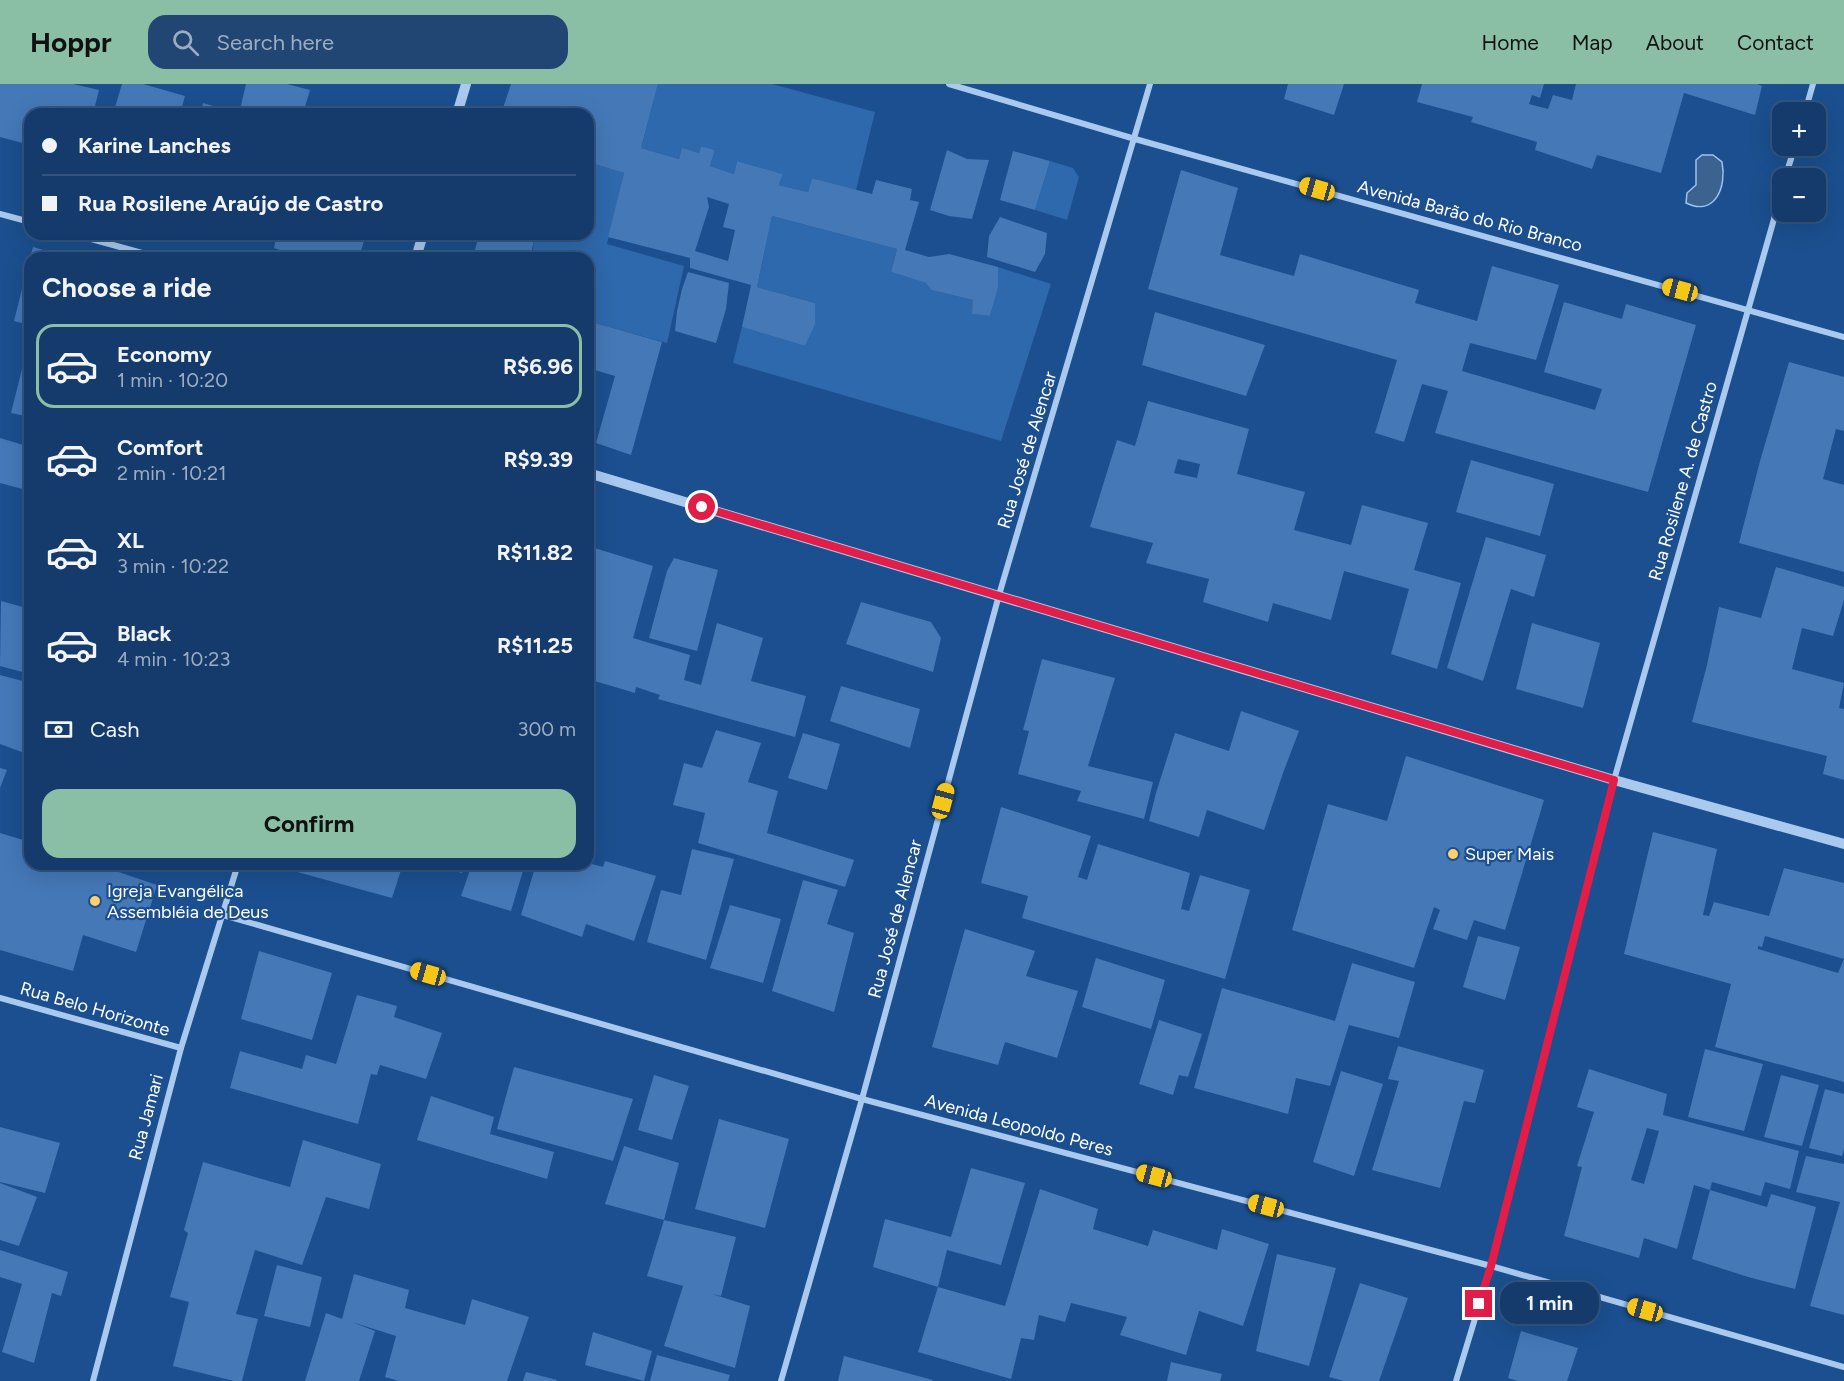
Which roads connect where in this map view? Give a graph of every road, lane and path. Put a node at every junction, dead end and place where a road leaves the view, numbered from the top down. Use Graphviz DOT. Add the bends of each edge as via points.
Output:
graph roads {
  1 [pos="466,84"];
  2 [pos="949,84"];
  3 [pos="1150,84"];
  4 [pos="1813,84"];
  5 [pos="1808,102"];
  6 [pos="459,108"];
  7 [pos="1135,139"];
  8 [pos="0,214"];
  9 [pos="24,220"];
  10 [pos="1773,222"];
  11 [pos="95,240"];
  12 [pos="138,252"];
  13 [pos="1748,309"];
  14 [pos="1844,337"];
  15 [pos="594,475"];
  16 [pos="999,595"];
  17 [pos="1614,780"];
  18 [pos="1844,844"];
  19 [pos="236,870"];
  20 [pos="223,915"];
  21 [pos="0,998"];
  22 [pos="181,1048"];
  23 [pos="862,1099"];
  24 [pos="1491,1266"];
  25 [pos="1844,1367"];
  26 [pos="93,1381"];
  27 [pos="781,1381"];
  28 [pos="1456,1381"];
  1 -- 6 [label="street"];
  2 -- 7 [label="street, Avenida Barão do Rio Branco"];
  3 -- 7 [label="street, Rua José de Alencar"];
  4 -- 5 [label="street"];
  7 -- 13 [label="street, Avenida Barão do Rio Branco"];
  7 -- 16 [label="street, Rua José de Alencar"];
  8 -- 9 [label="street"];
  10 -- 13 [label="street, Rua Rosilene A. de Castro"];
  11 -- 12 [label="street"];
  13 -- 14 [label="street, Avenida Barão do Rio Branco"];
  13 -- 17 [label="street, Rua Rosilene A. de Castro"];
  15 -- 16 [label="street"];
  16 -- 17 [label="street"];
  16 -- 23 [label="street, Rua José de Alencar"];
  17 -- 18 [label="street"];
  17 -- 24 [label="street, Rua Rosilene A. de Castro"];
  19 -- 20 [label="street, Rua Jamari"];
  20 -- 22 [label="street, Rua Jamari"];
  20 -- 23 [label="street, Avenida Leopoldo Peres"];
  21 -- 22 [label="street, Rua Belo Horizonte"];
  22 -- 26 [label="street, Rua Jamari"];
  23 -- 24 [label="street, Avenida Leopoldo Peres"];
  23 -- 27 [label="street, Rua José de Alencar"];
  24 -- 25 [label="street, Avenida Leopoldo Peres"];
  24 -- 28 [label="street, Rua Rosilene A. de Castro"];
}
